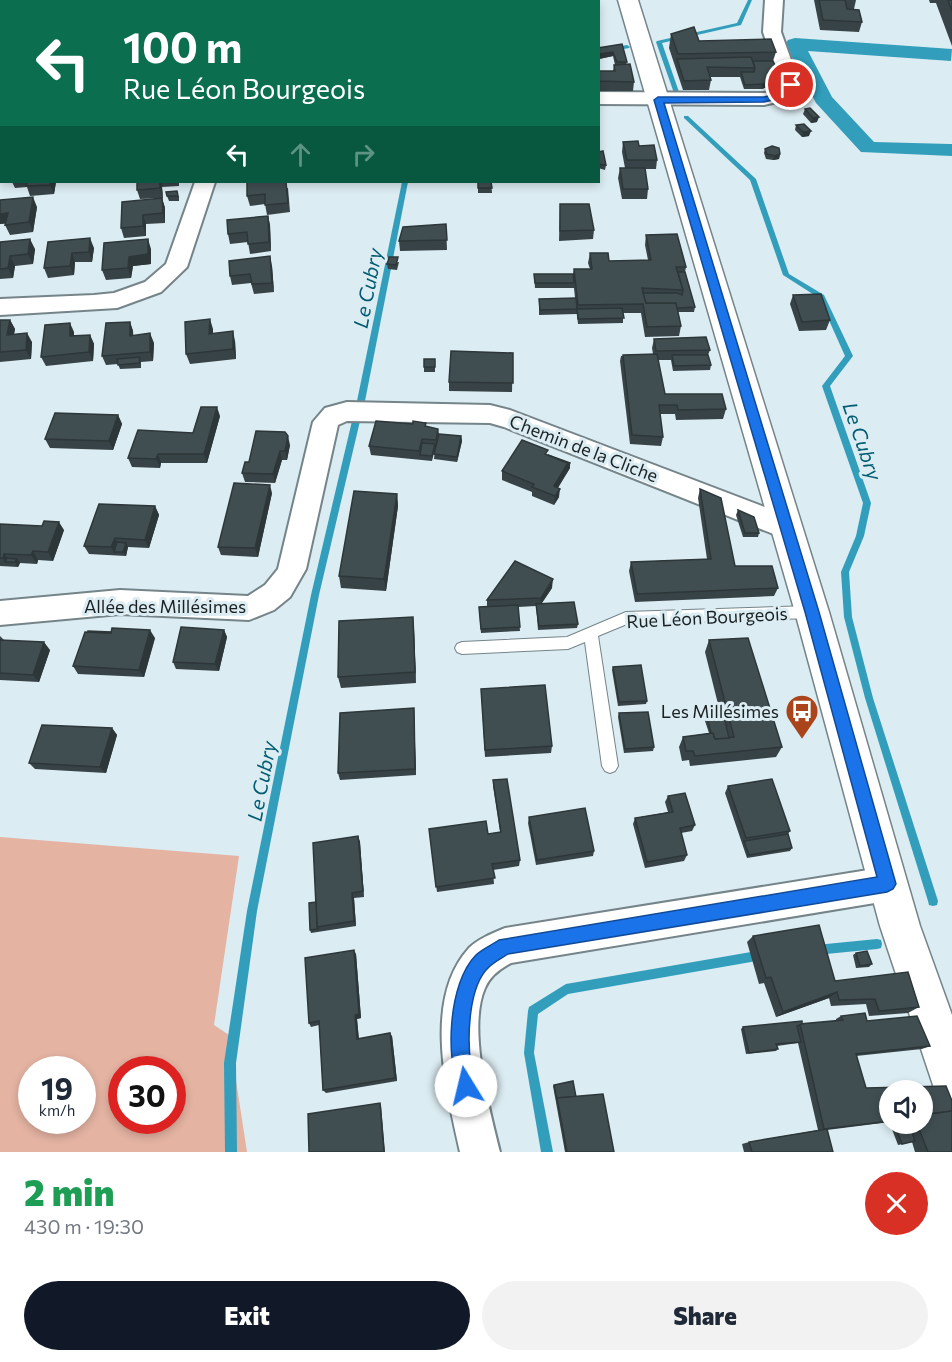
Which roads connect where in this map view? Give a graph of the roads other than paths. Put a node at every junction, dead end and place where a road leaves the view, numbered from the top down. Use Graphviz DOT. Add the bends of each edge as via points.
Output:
graph roads {
  1 [pos="628,0"];
  2 [pos="774,0"];
  3 [pos="600,98"];
  4 [pos="658,100"];
  5 [pos="205,183"];
  6 [pos="0,307"];
  7 [pos="337,413"];
  8 [pos="786,527"];
  9 [pos="812,612"];
  10 [pos="0,614"];
  11 [pos="591,633"];
  12 [pos="462,648"];
  13 [pos="610,766"];
  14 [pos="887,884"];
  15 [pos="941,1015"];
  16 [pos="952,1078"];
  17 [pos="480,1152"];
  1 -- 4 [label="street, Rue Léon Bourgeois"];
  2 -- 4 [label="street" via="772,32 791,85 783,95 764,99"];
  3 -- 4 [label="street"];
  4 -- 8 [label="street, Rue Léon Bourgeois"];
  5 -- 6 [label="street" via="176,267 153,287 117,300"];
  7 -- 8 [label="street, Chemin de la Cliche" via="368,410 490,414 510,419"];
  7 -- 10 [label="street, Allée des Millésimes" via="329,417 324,429 292,570 276,596 249,608 99,602"];
  8 -- 9 [label="street, Rue Léon Bourgeois"];
  9 -- 11 [label="lane, Rue Léon Bourgeois" via="626,618"];
  9 -- 14 [label="street, Rue Léon Bourgeois"];
  11 -- 12 [label="lane, Rue Léon Bourgeois" via="568,643"];
  11 -- 13 [label="lane"];
  14 -- 15 [label="street, Rue Léon Bourgeois"];
  14 -- 17 [label="street" via="505,946 497,951 482,962 467,987 462,1014 461,1065"];
  15 -- 16 [label="street, Rue Léon Bourgeois"];
}
